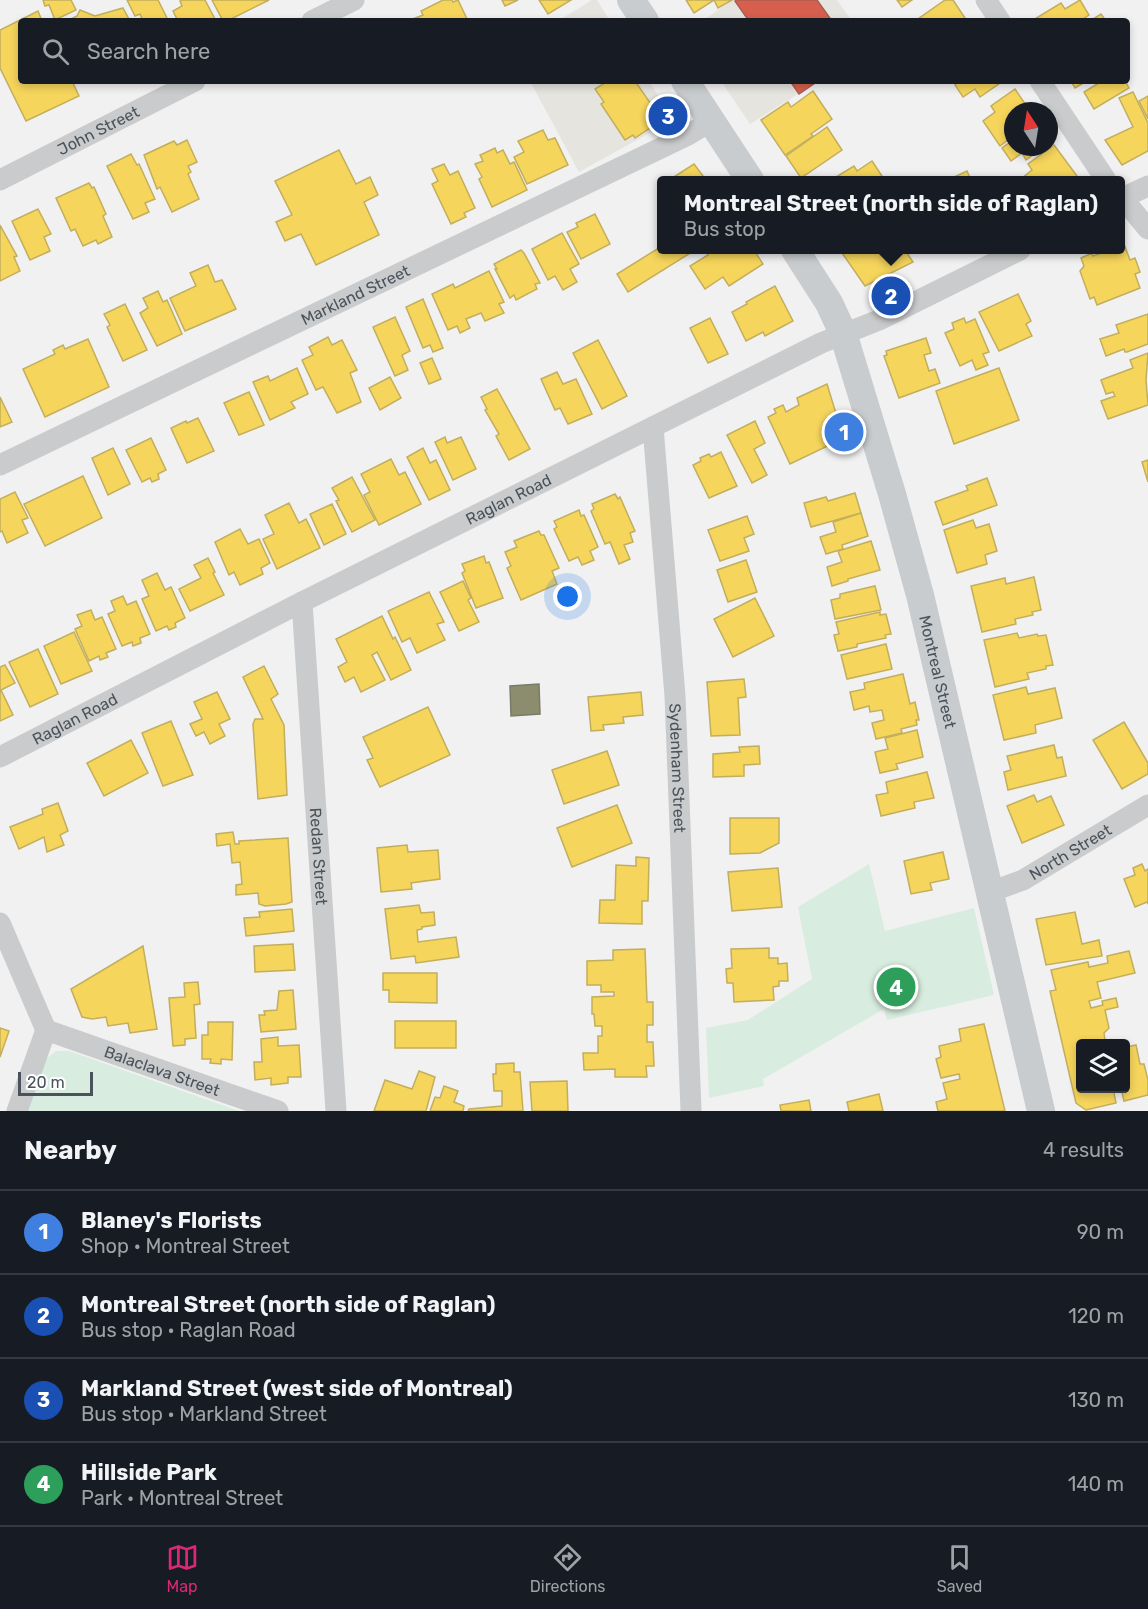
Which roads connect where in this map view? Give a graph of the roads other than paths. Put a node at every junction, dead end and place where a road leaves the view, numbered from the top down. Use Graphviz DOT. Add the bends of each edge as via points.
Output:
graph roads {
  1 [pos="354,0"];
  2 [pos="631,0"];
  3 [pos="986,0"];
  4 [pos="318,18"];
  5 [pos="643,18"];
  6 [pos="998,18"];
  7 [pos="189,84"];
  8 [pos="687,84"];
  9 [pos="1042,84"];
  10 [pos="711,121"];
  11 [pos="747,176"];
  12 [pos="1103,176"];
  13 [pos="0,180"];
  14 [pos="1148,186"];
  15 [pos="1125,196"];
  16 [pos="1125,201"];
  17 [pos="1148,229"];
  18 [pos="798,254"];
  19 [pos="1010,254"];
  20 [pos="843,333"];
  21 [pos="654,427"];
  22 [pos="0,465"];
  23 [pos="302,602"];
  24 [pos="0,757"];
  25 [pos="1148,805"];
  26 [pos="990,892"];
  27 [pos="0,923"];
  28 [pos="46,1030"];
  29 [pos="17,1111"];
  30 [pos="278,1111"];
  31 [pos="336,1111"];
  32 [pos="690,1111"];
  33 [pos="1041,1111"];
  1 -- 4 [label="street"];
  2 -- 5 [label="main road"];
  3 -- 6 [label="street"];
  7 -- 13 [label="street, John Street"];
  8 -- 10 [label="main road"];
  9 -- 12 [label="street"];
  10 -- 11 [label="main road"];
  10 -- 22 [label="street, Markland Street"];
  14 -- 15 [label="street"];
  16 -- 17 [label="street"];
  18 -- 20 [label="main road, Montreal Street"];
  19 -- 20 [label="street, Raglan Road" via="879,320"];
  20 -- 21 [label="street, Raglan Road"];
  20 -- 26 [label="main road, Montreal Street" via="920,595"];
  21 -- 23 [label="street, Raglan Road"];
  21 -- 32 [label="street, Sydenham Street" via="675,696"];
  23 -- 24 [label="street, Raglan Road"];
  23 -- 31 [label="street, Redan Street"];
  25 -- 26 [label="street, North Street" via="1023,880"];
  26 -- 33 [label="main road, Montreal Street"];
  27 -- 28 [label="street"];
  28 -- 29 [label="street"];
  28 -- 30 [label="street, Balaclava Street"];
}
